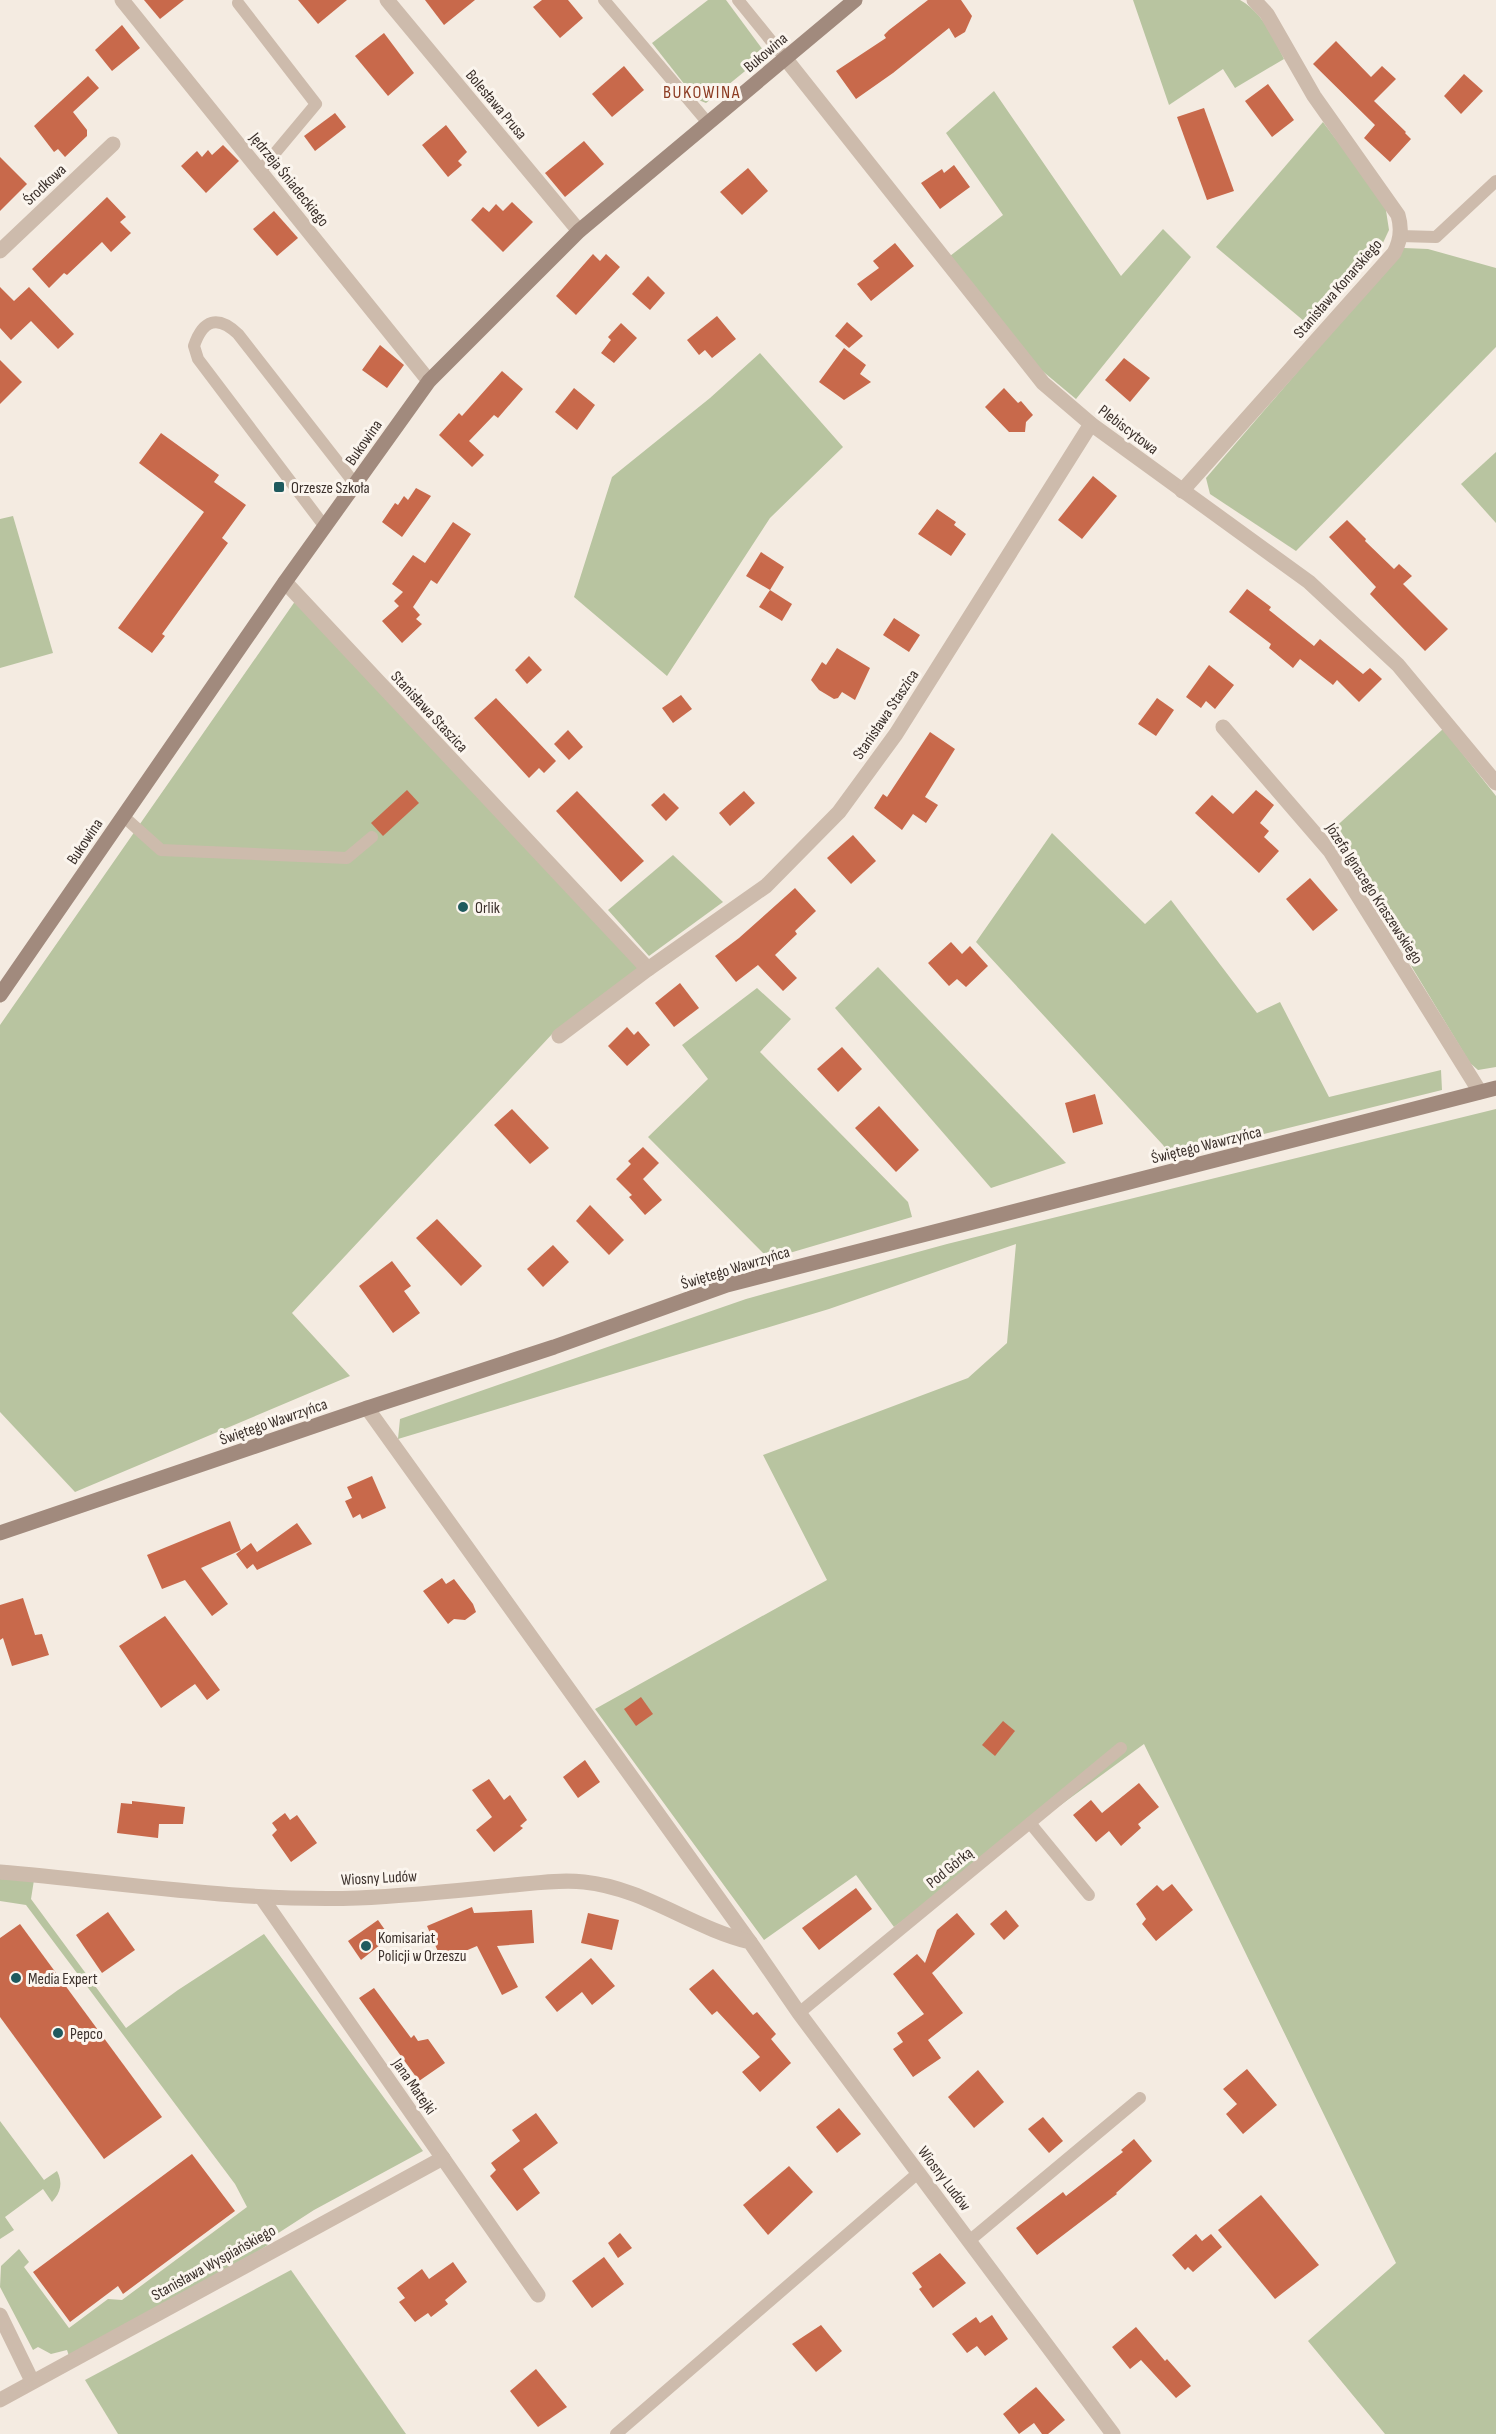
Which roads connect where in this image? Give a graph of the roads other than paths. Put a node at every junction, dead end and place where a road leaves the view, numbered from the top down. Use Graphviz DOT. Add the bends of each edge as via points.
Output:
graph roads {
  1 [pos="122,0"];
  2 [pos="387,0"];
  3 [pos="604,0"];
  4 [pos="738,0"];
  5 [pos="855,0"];
  6 [pos="1254,0"];
  7 [pos="238,3"];
  8 [pos="784,58"];
  9 [pos="708,123"];
  10 [pos="113,144"];
  11 [pos="260,171"];
  12 [pos="1496,181"];
  13 [pos="579,231"];
  14 [pos="1400,236"];
  15 [pos="0,251"];
  16 [pos="429,381"];
  17 [pos="1091,424"];
  18 [pos="355,484"];
  19 [pos="1182,491"];
  20 [pos="325,527"];
  21 [pos="285,582"];
  22 [pos="1224,728"];
  23 [pos="1496,783"];
  24 [pos="123,816"];
  25 [pos="372,837"];
  26 [pos="648,969"];
  27 [pos="0,995"];
  28 [pos="559,1036"];
  29 [pos="1496,1088"];
  30 [pos="1480,1092"];
  31 [pos="367,1408"];
  32 [pos="0,1533"];
  33 [pos="1121,1748"];
  34 [pos="1030,1823"];
  35 [pos="0,1872"];
  36 [pos="1089,1895"];
  37 [pos="262,1899"];
  38 [pos="750,1942"];
  39 [pos="799,2013"];
  40 [pos="1140,2098"];
  41 [pos="443,2158"];
  42 [pos="918,2173"];
  43 [pos="969,2241"];
  44 [pos="538,2295"];
  45 [pos="0,2315"];
  46 [pos="32,2381"];
  47 [pos="0,2400"];
  48 [pos="616,2434"];
  49 [pos="1113,2434"];
  1 -- 11 [label="street, Jędrzeja Śniadeckiego"];
  2 -- 13 [label="street, Bolesława Prusa"];
  3 -- 9 [label="lane"];
  4 -- 8 [label="lane"];
  5 -- 8 [label="street, Bukowina"];
  6 -- 14 [label="street, Stanisława Konarskiego" via="1267,14 1314,96 1398,215"];
  7 -- 11 [label="lane" via="316,104"];
  8 -- 9 [label="street, Bukowina"];
  8 -- 17 [label="street, Plebiscytowa" via="1043,383"];
  9 -- 13 [label="street, Bukowina"];
  10 -- 15 [label="street, Środkowa"];
  11 -- 16 [label="street, Jędrzeja Śniadeckiego"];
  12 -- 14 [label="lane" via="1436,237"];
  13 -- 16 [label="street, Bukowina"];
  14 -- 19 [label="street, Stanisława Konarskiego" via="1394,253"];
  16 -- 18 [label="street, Bukowina"];
  17 -- 19 [label="street, Plebiscytowa"];
  17 -- 26 [label="street, Stanisława Staszica" via="896,734 839,812 766,886"];
  18 -- 20 [label="street, Bukowina"];
  18 -- 20 [label="lane" via="238,334 217,321 202,329 194,346 198,359"];
  19 -- 23 [label="street, Plebiscytowa" via="1309,582 1398,665"];
  20 -- 21 [label="street, Bukowina"];
  21 -- 24 [label="street, Bukowina"];
  21 -- 26 [label="street, Stanisława Staszica"];
  22 -- 30 [label="street, Józefa Ignacego Kraszewskiego" via="1330,851"];
  24 -- 25 [label="lane" via="161,850 347,858"];
  24 -- 27 [label="street, Bukowina"];
  26 -- 28 [label="street, Stanisława Staszica"];
  29 -- 30 [label="street, Świętego Wawrzyńca"];
  30 -- 31 [label="street, Świętego Wawrzyńca" via="727,1285"];
  31 -- 32 [label="street, Świętego Wawrzyńca"];
  31 -- 38 [label="street, Wiosny Ludów"];
  33 -- 34 [label="lane, Pod Górką"];
  34 -- 36 [label="lane"];
  34 -- 39 [label="lane, Pod Górką"];
  35 -- 37 [label="street, Wiosny Ludów"];
  37 -- 38 [label="street, Wiosny Ludów" via="359,1898 583,1881 635,1893 702,1927"];
  37 -- 41 [label="street, Jana Matejki"];
  38 -- 39 [label="street, Wiosny Ludów"];
  39 -- 42 [label="street, Wiosny Ludów"];
  40 -- 43 [label="lane"];
  41 -- 44 [label="street, Jana Matejki"];
  41 -- 46 [label="street, Stanisława Wyspiańskiego"];
  42 -- 43 [label="street, Wiosny Ludów"];
  42 -- 48 [label="lane"];
  43 -- 49 [label="street, Wiosny Ludów"];
  45 -- 46 [label="street"];
  46 -- 47 [label="street, Stanisława Wyspiańskiego"];
}
